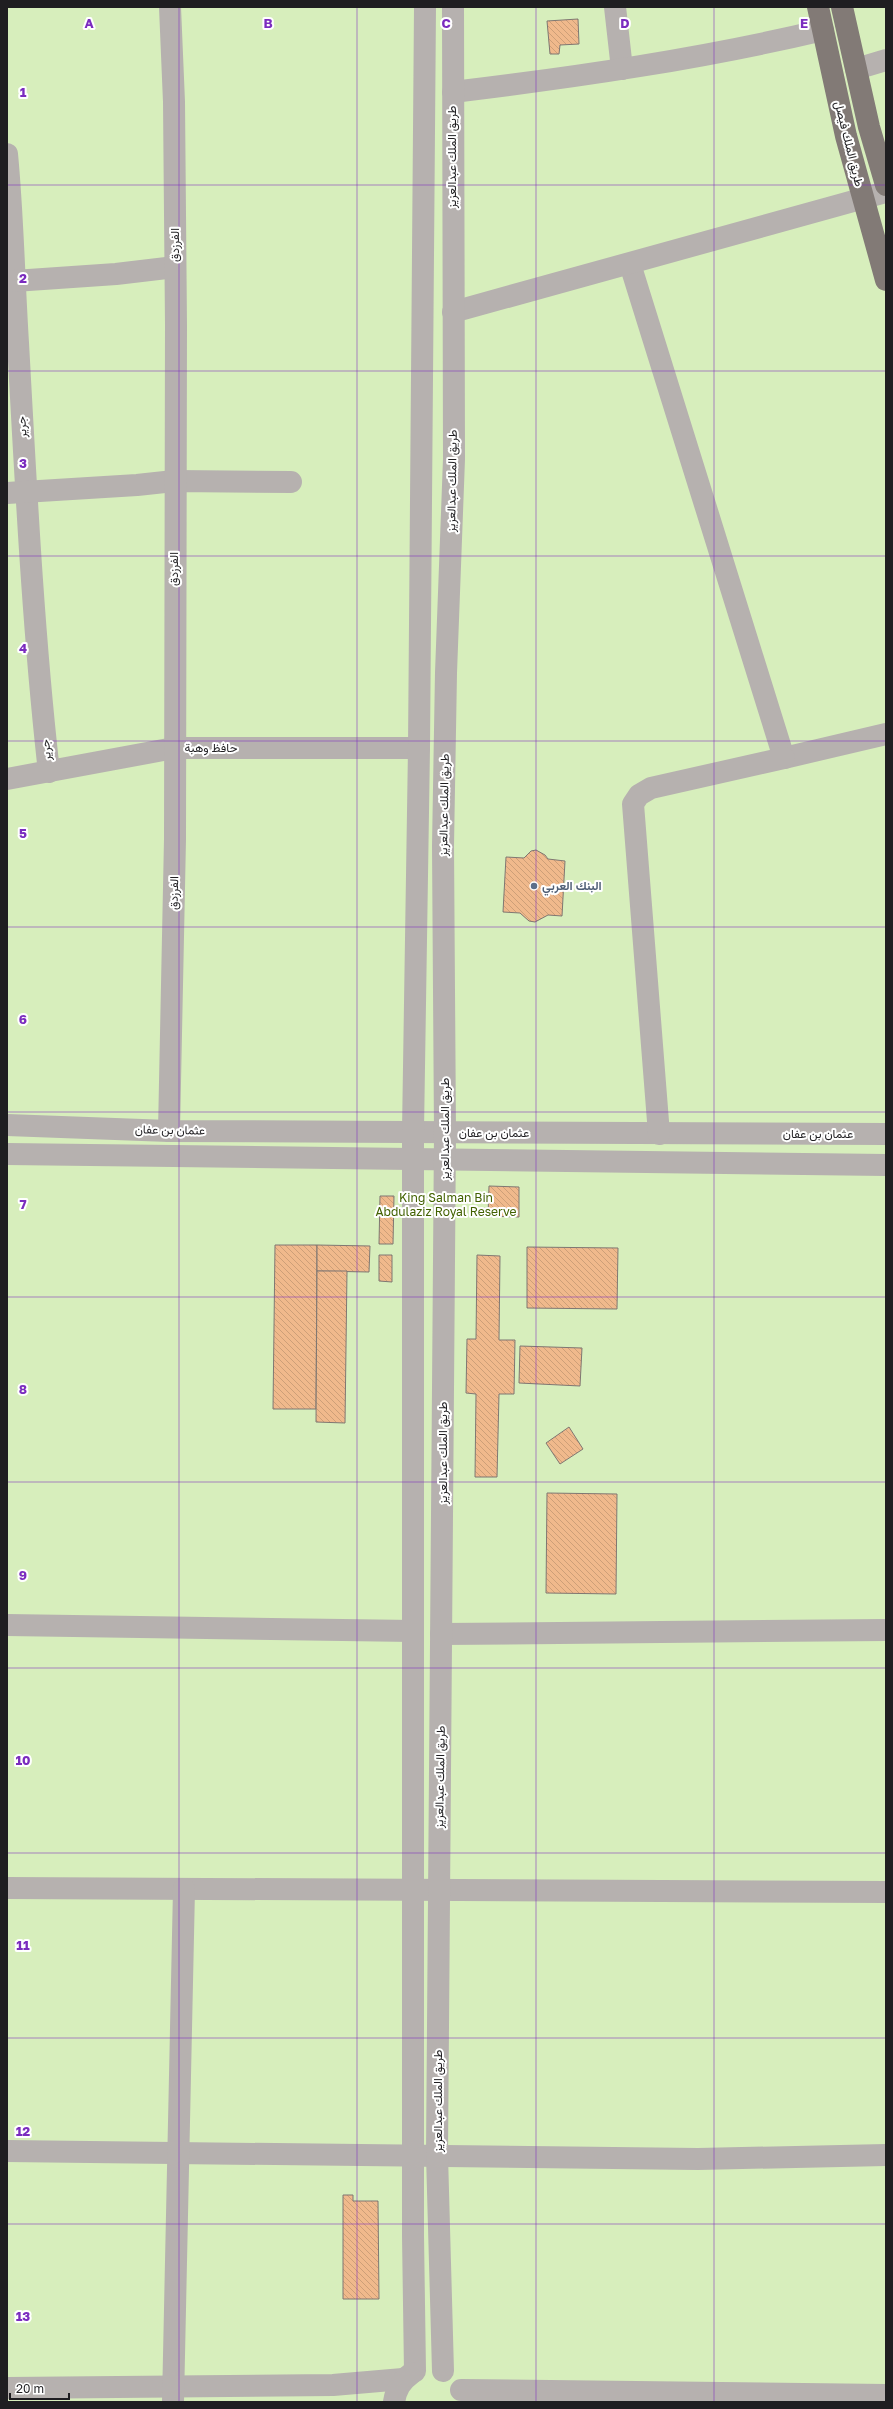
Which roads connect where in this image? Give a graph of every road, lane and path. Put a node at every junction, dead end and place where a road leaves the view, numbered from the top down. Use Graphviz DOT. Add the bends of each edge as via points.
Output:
graph roads {
  1 [pos="170,7"];
  2 [pos="425,7"];
  3 [pos="453,7"];
  4 [pos="615,7"];
  5 [pos="818,7"];
  6 [pos="842,7"];
  7 [pos="823,30"];
  8 [pos="886,60"];
  9 [pos="622,69"];
  10 [pos="856,69"];
  11 [pos="453,92"];
  12 [pos="7,154"];
  13 [pos="886,185"];
  14 [pos="886,192"];
  15 [pos="863,199"];
  16 [pos="630,264"];
  17 [pos="175,266"];
  18 [pos="886,280"];
  19 [pos="12,293"];
  20 [pos="453,312"];
  21 [pos="174,481"];
  22 [pos="291,482"];
  23 [pos="16,492"];
  24 [pos="886,734"];
  25 [pos="174,748"];
  26 [pos="419,748"];
  27 [pos="784,758"];
  28 [pos="49,772"];
  29 [pos="7,779"];
  30 [pos="7,1125"];
  31 [pos="169,1131"];
  32 [pos="413,1131"];
  33 [pos="446,1133"];
  34 [pos="659,1134"];
  35 [pos="886,1134"];
  36 [pos="7,1154"];
  37 [pos="413,1160"];
  38 [pos="445,1161"];
  39 [pos="886,1165"];
  40 [pos="7,1626"];
  41 [pos="886,1630"];
  42 [pos="413,1631"];
  43 [pos="441,1634"];
  44 [pos="7,1888"];
  45 [pos="184,1889"];
  46 [pos="414,1890"];
  47 [pos="438,1890"];
  48 [pos="886,1892"];
  49 [pos="7,2151"];
  50 [pos="178,2152"];
  51 [pos="413,2155"];
  52 [pos="437,2155"];
  53 [pos="886,2155"];
  54 [pos="443,2371"];
  55 [pos="409,2375"];
  56 [pos="7,2388"];
  57 [pos="173,2394"];
  58 [pos="886,2395"];
  59 [pos="462,2396"];
  60 [pos="394,2402"];
  1 -- 17 [label="street, الفرزدق" via="174,102"];
  2 -- 26 [label="street, طريق الملك عبدالعزيز"];
  3 -- 11 [label="street, طريق الملك عبدالعزيز"];
  4 -- 9 [label="street"];
  5 -- 7 [label="main road, طريق الملك فيصل"];
  6 -- 10 [label="main road, طريق الملك فيصل"];
  7 -- 9 [label="street" via="739,50"];
  7 -- 15 [label="main road, طريق الملك فيصل" via="846,136"];
  8 -- 10 [label="street"];
  9 -- 11 [label="street"];
  10 -- 13 [label="main road, طريق الملك فيصل"];
  11 -- 20 [label="street, طريق الملك عبدالعزيز"];
  12 -- 19 [label="street, جرير" via="13,214"];
  14 -- 15 [label="street"];
  15 -- 16 [label="street"];
  15 -- 18 [label="main road, طريق الملك فيصل"];
  16 -- 20 [label="street"];
  16 -- 27 [label="street"];
  17 -- 19 [label="street"];
  17 -- 21 [label="street, الفرزدق"];
  19 -- 23 [label="street, جرير"];
  20 -- 33 [label="street, طريق الملك عبدالعزيز" via="454,459 443,846"];
  21 -- 22 [label="street"];
  21 -- 23 [label="street" via="137,486"];
  21 -- 25 [label="street, الفرزدق"];
  23 -- 28 [label="street, جرير"];
  24 -- 27 [label="street"];
  25 -- 26 [label="street, حافظ وهبة"];
  25 -- 28 [label="street, حافظ وهبة"];
  25 -- 31 [label="street, الفرزدق" via="175,846"];
  26 -- 32 [label="street, طريق الملك عبدالعزيز"];
  27 -- 34 [label="street" via="651,788 639,795 633,804"];
  28 -- 29 [label="street, حافظ وهبة"];
  30 -- 31 [label="street, عثمان بن عفان"];
  31 -- 32 [label="street, عثمان بن عفان"];
  32 -- 33 [label="street, عثمان بن عفان"];
  32 -- 37 [label="street, طريق الملك عبدالعزيز"];
  33 -- 34 [label="street, عثمان بن عفان"];
  33 -- 38 [label="street, طريق الملك عبدالعزيز"];
  34 -- 35 [label="street, عثمان بن عفان"];
  36 -- 37 [label="street"];
  37 -- 38 [label="street"];
  37 -- 42 [label="street, طريق الملك عبدالعزيز"];
  38 -- 39 [label="street"];
  38 -- 43 [label="street, طريق الملك عبدالعزيز"];
  40 -- 42 [label="street"];
  41 -- 43 [label="street"];
  42 -- 46 [label="street, طريق الملك عبدالعزيز"];
  43 -- 47 [label="street, طريق الملك عبدالعزيز"];
  44 -- 45 [label="street"];
  45 -- 46 [label="street"];
  45 -- 50 [label="street"];
  46 -- 47 [label="street"];
  46 -- 51 [label="street, طريق الملك عبدالعزيز"];
  47 -- 48 [label="street"];
  47 -- 52 [label="street, طريق الملك عبدالعزيز"];
  49 -- 50 [label="street"];
  50 -- 51 [label="street"];
  50 -- 57 [label="street"];
  51 -- 52 [label="street"];
  51 -- 55 [label="street, طريق الملك عبدالعزيز"];
  52 -- 53 [label="street" via="698,2159"];
  52 -- 54 [label="street, طريق الملك عبدالعزيز"];
  54 -- 55 [label="street" via="429,2368"];
  54 -- 59 [label="street" via="455,2380"];
  55 -- 57 [label="street" via="333,2385"];
  55 -- 60 [label="street" via="396,2392"];
  56 -- 57 [label="street"];
  58 -- 59 [label="street"];
}
